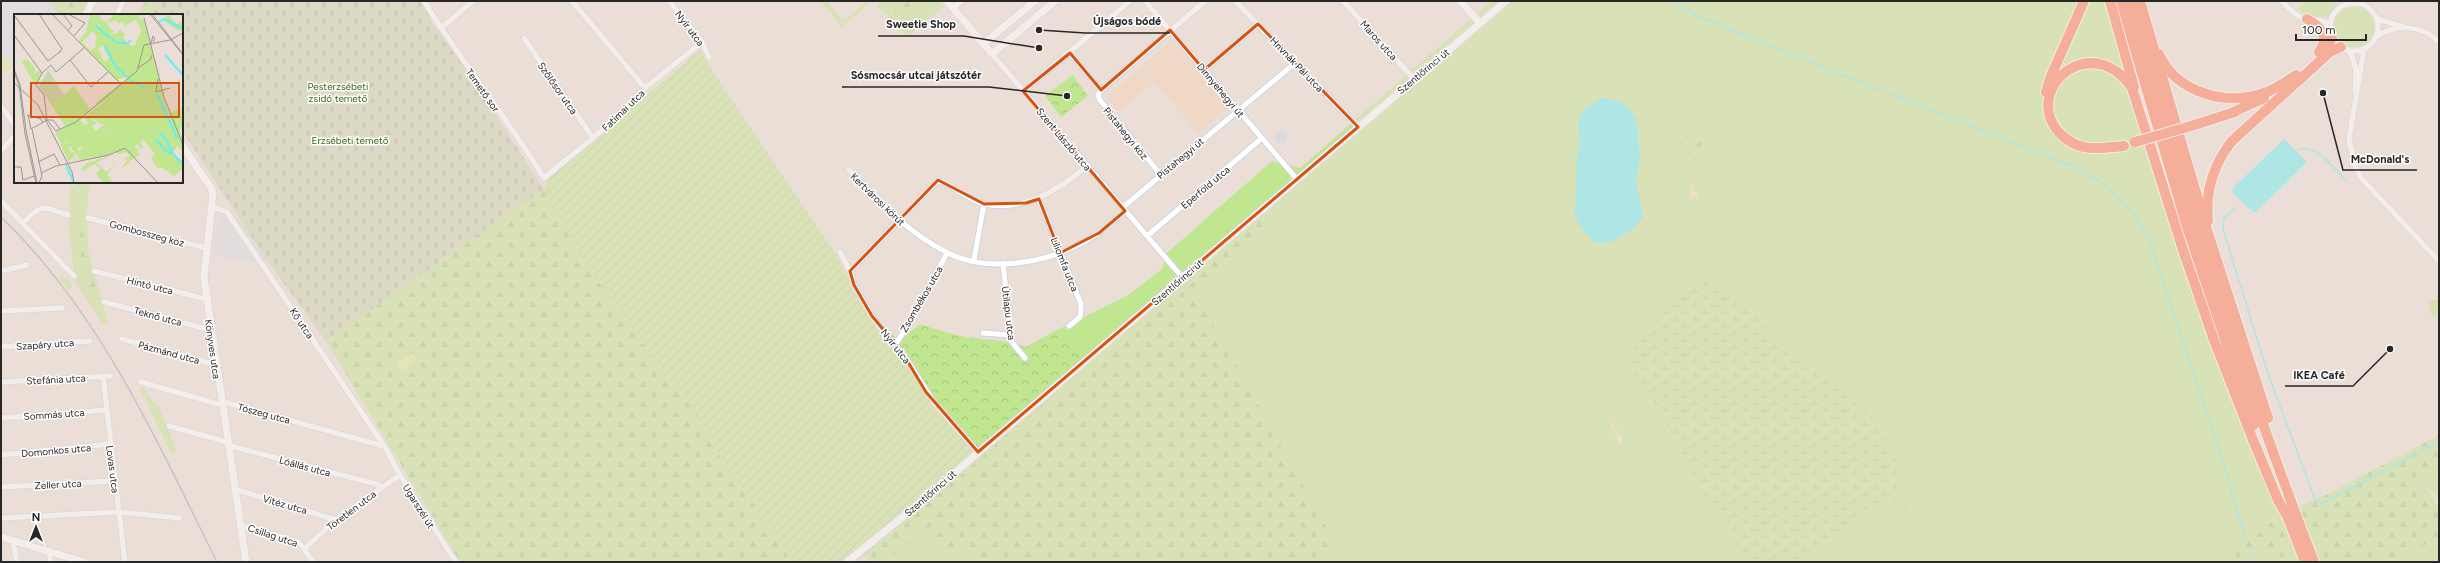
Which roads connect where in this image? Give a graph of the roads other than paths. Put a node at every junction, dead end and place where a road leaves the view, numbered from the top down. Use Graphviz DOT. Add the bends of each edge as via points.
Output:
graph roads {
  1 [pos="93,1"];
  2 [pos="123,1"];
  3 [pos="424,1"];
  4 [pos="473,1"];
  5 [pos="572,1"];
  6 [pos="669,1"];
  7 [pos="947,1"];
  8 [pos="960,1"];
  9 [pos="1034,1"];
  10 [pos="1055,1"];
  11 [pos="1130,1"];
  12 [pos="1145,1"];
  13 [pos="1205,1"];
  14 [pos="1235,1"];
  15 [pos="1343,1"];
  16 [pos="1460,1"];
  17 [pos="1506,1"];
  18 [pos="2084,1"];
  19 [pos="2110,1"];
  20 [pos="2121,1"];
  21 [pos="2130,1"];
  22 [pos="2140,1"];
  23 [pos="2282,1"];
  24 [pos="952,8"];
  25 [pos="86,14"];
  26 [pos="117,14"];
  27 [pos="2307,19"];
  28 [pos="2377,19"];
  29 [pos="1480,23"];
  30 [pos="1258,24"];
  31 [pos="2330,26"];
  32 [pos="441,28"];
  33 [pos="2406,28"];
  34 [pos="1170,30"];
  35 [pos="2149,32"];
  36 [pos="2376,36"];
  37 [pos="2332,37"];
  38 [pos="524,38"];
  39 [pos="702,42"];
  40 [pos="2439,42"];
  41 [pos="983,44"];
  42 [pos="2345,49"];
  43 [pos="2364,49"];
  44 [pos="1070,53"];
  45 [pos="992,54"];
  46 [pos="709,56"];
  47 [pos="2312,60"];
  48 [pos="1295,63"];
  49 [pos="1204,70"];
  50 [pos="1414,79"];
  51 [pos="2294,80"];
  52 [pos="645,88"];
  53 [pos="1101,90"];
  54 [pos="1023,91"];
  55 [pos="2137,103"];
  56 [pos="2354,105"];
  57 [pos="1,106"];
  58 [pos="1238,110"];
  59 [pos="14,124"];
  60 [pos="1358,127"];
  61 [pos="14,136"];
  62 [pos="593,138"];
  63 [pos="1262,138"];
  64 [pos="183,146"];
  65 [pos="2124,146"];
  66 [pos="1,151"];
  67 [pos="1087,166"];
  68 [pos="849,170"];
  69 [pos="1160,174"];
  70 [pos="544,178"];
  71 [pos="1296,178"];
  72 [pos="1039,199"];
  73 [pos="1,200"];
  74 [pos="984,204"];
  75 [pos="213,207"];
  76 [pos="1124,209"];
  77 [pos="68,215"];
  78 [pos="88,218"];
  79 [pos="901,221"];
  80 [pos="24,222"];
  81 [pos="1147,236"];
  82 [pos="206,248"];
  83 [pos="840,252"];
  84 [pos="947,253"];
  85 [pos="1060,253"];
  86 [pos="2217,256"];
  87 [pos="974,260"];
  88 [pos="2439,260"];
  89 [pos="1003,263"];
  90 [pos="27,265"];
  91 [pos="94,271"];
  92 [pos="850,271"];
  93 [pos="1,272"];
  94 [pos="74,276"];
  95 [pos="1182,277"];
  96 [pos="206,299"];
  97 [pos="104,302"];
  98 [pos="62,308"];
  99 [pos="1,311"];
  100 [pos="1069,326"];
  101 [pos="211,330"];
  102 [pos="983,333"];
  103 [pos="1010,335"];
  104 [pos="122,339"];
  105 [pos="90,341"];
  106 [pos="895,345"];
  107 [pos="1,347"];
  108 [pos="1025,358"];
  109 [pos="216,365"];
  110 [pos="102,376"];
  111 [pos="111,376"];
  112 [pos="1,382"];
  113 [pos="141,382"];
  114 [pos="221,403"];
  115 [pos="106,410"];
  116 [pos="1,418"];
  117 [pos="169,426"];
  118 [pos="110,444"];
  119 [pos="227,444"];
  120 [pos="385,447"];
  121 [pos="978,452"];
  122 [pos="1,455"];
  123 [pos="400,475"];
  124 [pos="115,481"];
  125 [pos="1,487"];
  126 [pos="381,487"];
  127 [pos="234,489"];
  128 [pos="2290,498"];
  129 [pos="119,512"];
  130 [pos="2291,514"];
  131 [pos="1,518"];
  132 [pos="179,518"];
  133 [pos="336,520"];
  134 [pos="240,525"];
  135 [pos="1,537"];
  136 [pos="2301,540"];
  137 [pos="13,541"];
  138 [pos="304,549"];
  139 [pos="50,552"];
  140 [pos="17,562"];
  141 [pos="51,562"];
  142 [pos="81,562"];
  143 [pos="124,562"];
  144 [pos="247,562"];
  145 [pos="313,562"];
  146 [pos="456,562"];
  147 [pos="847,562"];
  148 [pos="2305,562"];
  149 [pos="2314,562"];
  1 -- 25 [label="main road"];
  2 -- 26 [label="street"];
  3 -- 32 [label="street, Temető sor"];
  4 -- 32 [label="street"];
  5 -- 52 [label="street"];
  6 -- 39 [label="street, Nyír utca"];
  7 -- 24 [label="main road, Szent László utca"];
  8 -- 24 [label="street"];
  9 -- 41 [label="main road"];
  10 -- 45 [label="main road"];
  11 -- 44 [label="street"];
  12 -- 34 [label="street, Dinnyehegyi út"];
  13 -- 34 [label="street"];
  14 -- 30 [label="street, Hrivnák Pál utca"];
  15 -- 50 [label="street, Maros utca"];
  16 -- 29 [label="main road"];
  17 -- 29 [label="main road, Szentlőrinci út"];
  18 -- 65 [label="highway" via="2048,85 2045,102 2047,119 2057,138 2071,149 2093,152"];
  19 -- 55 [label="highway"];
  20 -- 130 [label="highway" via="2186,226 2240,388"];
  21 -- 128 [label="highway" via="2195,224"];
  22 -- 35 [label="highway"];
  23 -- 27 [label="street" via="2297,15"];
  24 -- 41 [label="main road, Szent László utca"];
  27 -- 31 [label="street" via="2325,20"];
  27 -- 47 [label="highway" via="2320,27 2324,37 2323,45"];
  28 -- 31 [label="street" via="2366,6 2353,3 2336,11"];
  28 -- 33 [label="street"];
  28 -- 36 [label="street"];
  29 -- 50 [label="main road, Szentlőrinci út"];
  30 -- 48 [label="street, Hrivnák Pál utca"];
  30 -- 49 [label="street"];
  31 -- 37 [label="street"];
  32 -- 70 [label="street, Temető sor"];
  33 -- 36 [label="street" via="2383,32"];
  33 -- 40 [label="street" via="2427,31"];
  34 -- 49 [label="street, Dinnyehegyi út"];
  34 -- 53 [label="street"];
  35 -- 51 [label="highway" via="2162,61 2175,76 2189,87 2210,96 2231,99 2257,96"];
  35 -- 86 [label="highway" via="2206,227"];
  36 -- 43 [label="street"];
  37 -- 42 [label="street"];
  37 -- 47 [label="highway" via="2327,48"];
  38 -- 62 [label="street, Szőlősor utca"];
  39 -- 46 [label="street, Nyír utca"];
  39 -- 52 [label="street, Fatimai utca"];
  41 -- 45 [label="main road, Szent László utca"];
  42 -- 43 [label="street"];
  42 -- 51 [label="highway" via="2331,52"];
  42 -- 56 [label="street" via="2354,58 2356,68"];
  43 -- 56 [label="street"];
  44 -- 53 [label="street"];
  44 -- 54 [label="street"];
  45 -- 54 [label="street, Szent László utca"];
  47 -- 51 [label="highway"];
  48 -- 58 [label="street, Pistahegyi út"];
  48 -- 60 [label="street, Hrivnák Pál utca"];
  49 -- 58 [label="street, Dinnyehegyi út"];
  50 -- 60 [label="main road, Szentlőrinci út"];
  51 -- 65 [label="highway, bridge" via="2261,100 2229,114"];
  51 -- 86 [label="highway" via="2232,141 2216,167 2208,194 2207,213"];
  52 -- 62 [label="street, Fatimai utca" via="623,112"];
  53 -- 69 [label="street, Pistahegyi köz" via="1098,95 1100,100"];
  54 -- 67 [label="street, Szent László utca"];
  55 -- 65 [label="highway" via="2132,88 2122,76 2110,67 2098,63 2070,69 2060,77 2051,93 2051,120 2064,138 2088,148"];
  55 -- 130 [label="highway" via="2214,340 2278,500"];
  56 -- 88 [label="street" via="2348,139 2355,166 2362,178"];
  57 -- 59 [label="street"];
  58 -- 63 [label="street, Dinnyehegyi út"];
  58 -- 69 [label="street, Pistahegyi út"];
  60 -- 71 [label="main road, Szentlőrinci út"];
  61 -- 66 [label="street"];
  62 -- 70 [label="street, Fatimai utca"];
  63 -- 71 [label="street, Dinnyehegyi út"];
  63 -- 81 [label="street, Eperföld utca"];
  64 -- 75 [label="main road, Könyves utca" via="211,188"];
  67 -- 72 [label="street" via="1072,179"];
  67 -- 76 [label="street, Szent László utca"];
  68 -- 79 [label="street, Kertvárosi körút"];
  69 -- 76 [label="street, Pistahegyi út"];
  71 -- 95 [label="main road, Szentlőrinci út"];
  72 -- 74 [label="street" via="1026,203"];
  72 -- 85 [label="street, Liliomfa utca"];
  73 -- 80 [label="street"];
  74 -- 79 [label="street" via="938,180"];
  74 -- 87 [label="street"];
  75 -- 82 [label="main road, Könyves utca"];
  75 -- 120 [label="street, Kő utca" via="227,212"];
  76 -- 81 [label="street, Szent László utca"];
  76 -- 85 [label="street, Kertvárosi körút" via="1099,233"];
  77 -- 80 [label="street" via="44,207 38,208"];
  78 -- 82 [label="street, Gombosszeg köz"];
  79 -- 84 [label="street, Kertvárosi körút"];
  79 -- 92 [label="street"];
  80 -- 94 [label="street"];
  81 -- 95 [label="street, Szent László utca"];
  82 -- 96 [label="main road, Könyves utca"];
  83 -- 92 [label="street, Nyír utca"];
  84 -- 87 [label="street, Kertvárosi körút"];
  84 -- 106 [label="street, Zsombékos utca" via="913,318"];
  85 -- 89 [label="street, Kertvárosi körút" via="1027,262"];
  85 -- 100 [label="street, Liliomfa utca" via="1081,304 1080,318"];
  86 -- 128 [label="highway" via="2289,484"];
  87 -- 89 [label="street, Kertvárosi körút"];
  89 -- 103 [label="street, Útilapu utca"];
  90 -- 93 [label="street"];
  91 -- 96 [label="street, Hintó utca"];
  92 -- 106 [label="street, Nyír utca" via="854,285 872,316"];
  95 -- 121 [label="main road, Szentlőrinci út"];
  96 -- 101 [label="main road, Könyves utca"];
  97 -- 101 [label="street, Teknő utca"];
  98 -- 99 [label="street"];
  101 -- 109 [label="main road, Könyves utca"];
  102 -- 103 [label="street"];
  103 -- 108 [label="street, Útilapu utca" via="1014,346"];
  104 -- 109 [label="street, Pázmánd utca"];
  105 -- 107 [label="street, Szapáry utca"];
  106 -- 121 [label="street, Nyír utca" via="933,401"];
  109 -- 114 [label="main road, Könyves utca"];
  110 -- 111 [label="street, Stefánia utca"];
  110 -- 112 [label="street, Stefánia utca"];
  110 -- 115 [label="street, Lovas utca"];
  113 -- 114 [label="street, Tószeg utca"];
  114 -- 119 [label="main road, Könyves utca"];
  114 -- 120 [label="street, Tószeg utca" via="377,442"];
  115 -- 116 [label="street, Sommás utca"];
  115 -- 118 [label="street, Lovas utca"];
  117 -- 119 [label="street, Lóállás utca"];
  118 -- 122 [label="street, Domonkos utca"];
  118 -- 124 [label="street, Lovas utca"];
  119 -- 126 [label="street, Lóállás utca"];
  119 -- 127 [label="main road, Könyves utca"];
  120 -- 123 [label="street, Ugarszél út"];
  121 -- 147 [label="main road, Szentlőrinci út"];
  123 -- 126 [label="street, Töretlen utca"];
  123 -- 146 [label="street, Ugarszél út"];
  124 -- 125 [label="street, Zeller utca"];
  124 -- 129 [label="street, Lovas utca"];
  126 -- 133 [label="street, Töretlen utca"];
  127 -- 133 [label="street, Vitéz utca"];
  127 -- 134 [label="main road, Könyves utca"];
  128 -- 130 [label="highway"];
  129 -- 131 [label="street"];
  129 -- 132 [label="street"];
  129 -- 143 [label="street, Lovas utca"];
  130 -- 136 [label="highway"];
  133 -- 138 [label="street, Töretlen utca"];
  134 -- 138 [label="street, Csillag utca" via="299,542"];
  134 -- 144 [label="main road, Könyves utca"];
  135 -- 137 [label="main road"];
  136 -- 148 [label="highway"];
  136 -- 149 [label="highway"];
  137 -- 139 [label="main road"];
  137 -- 140 [label="street"];
  138 -- 145 [label="street"];
  139 -- 141 [label="street"];
  139 -- 142 [label="main road"];
}
